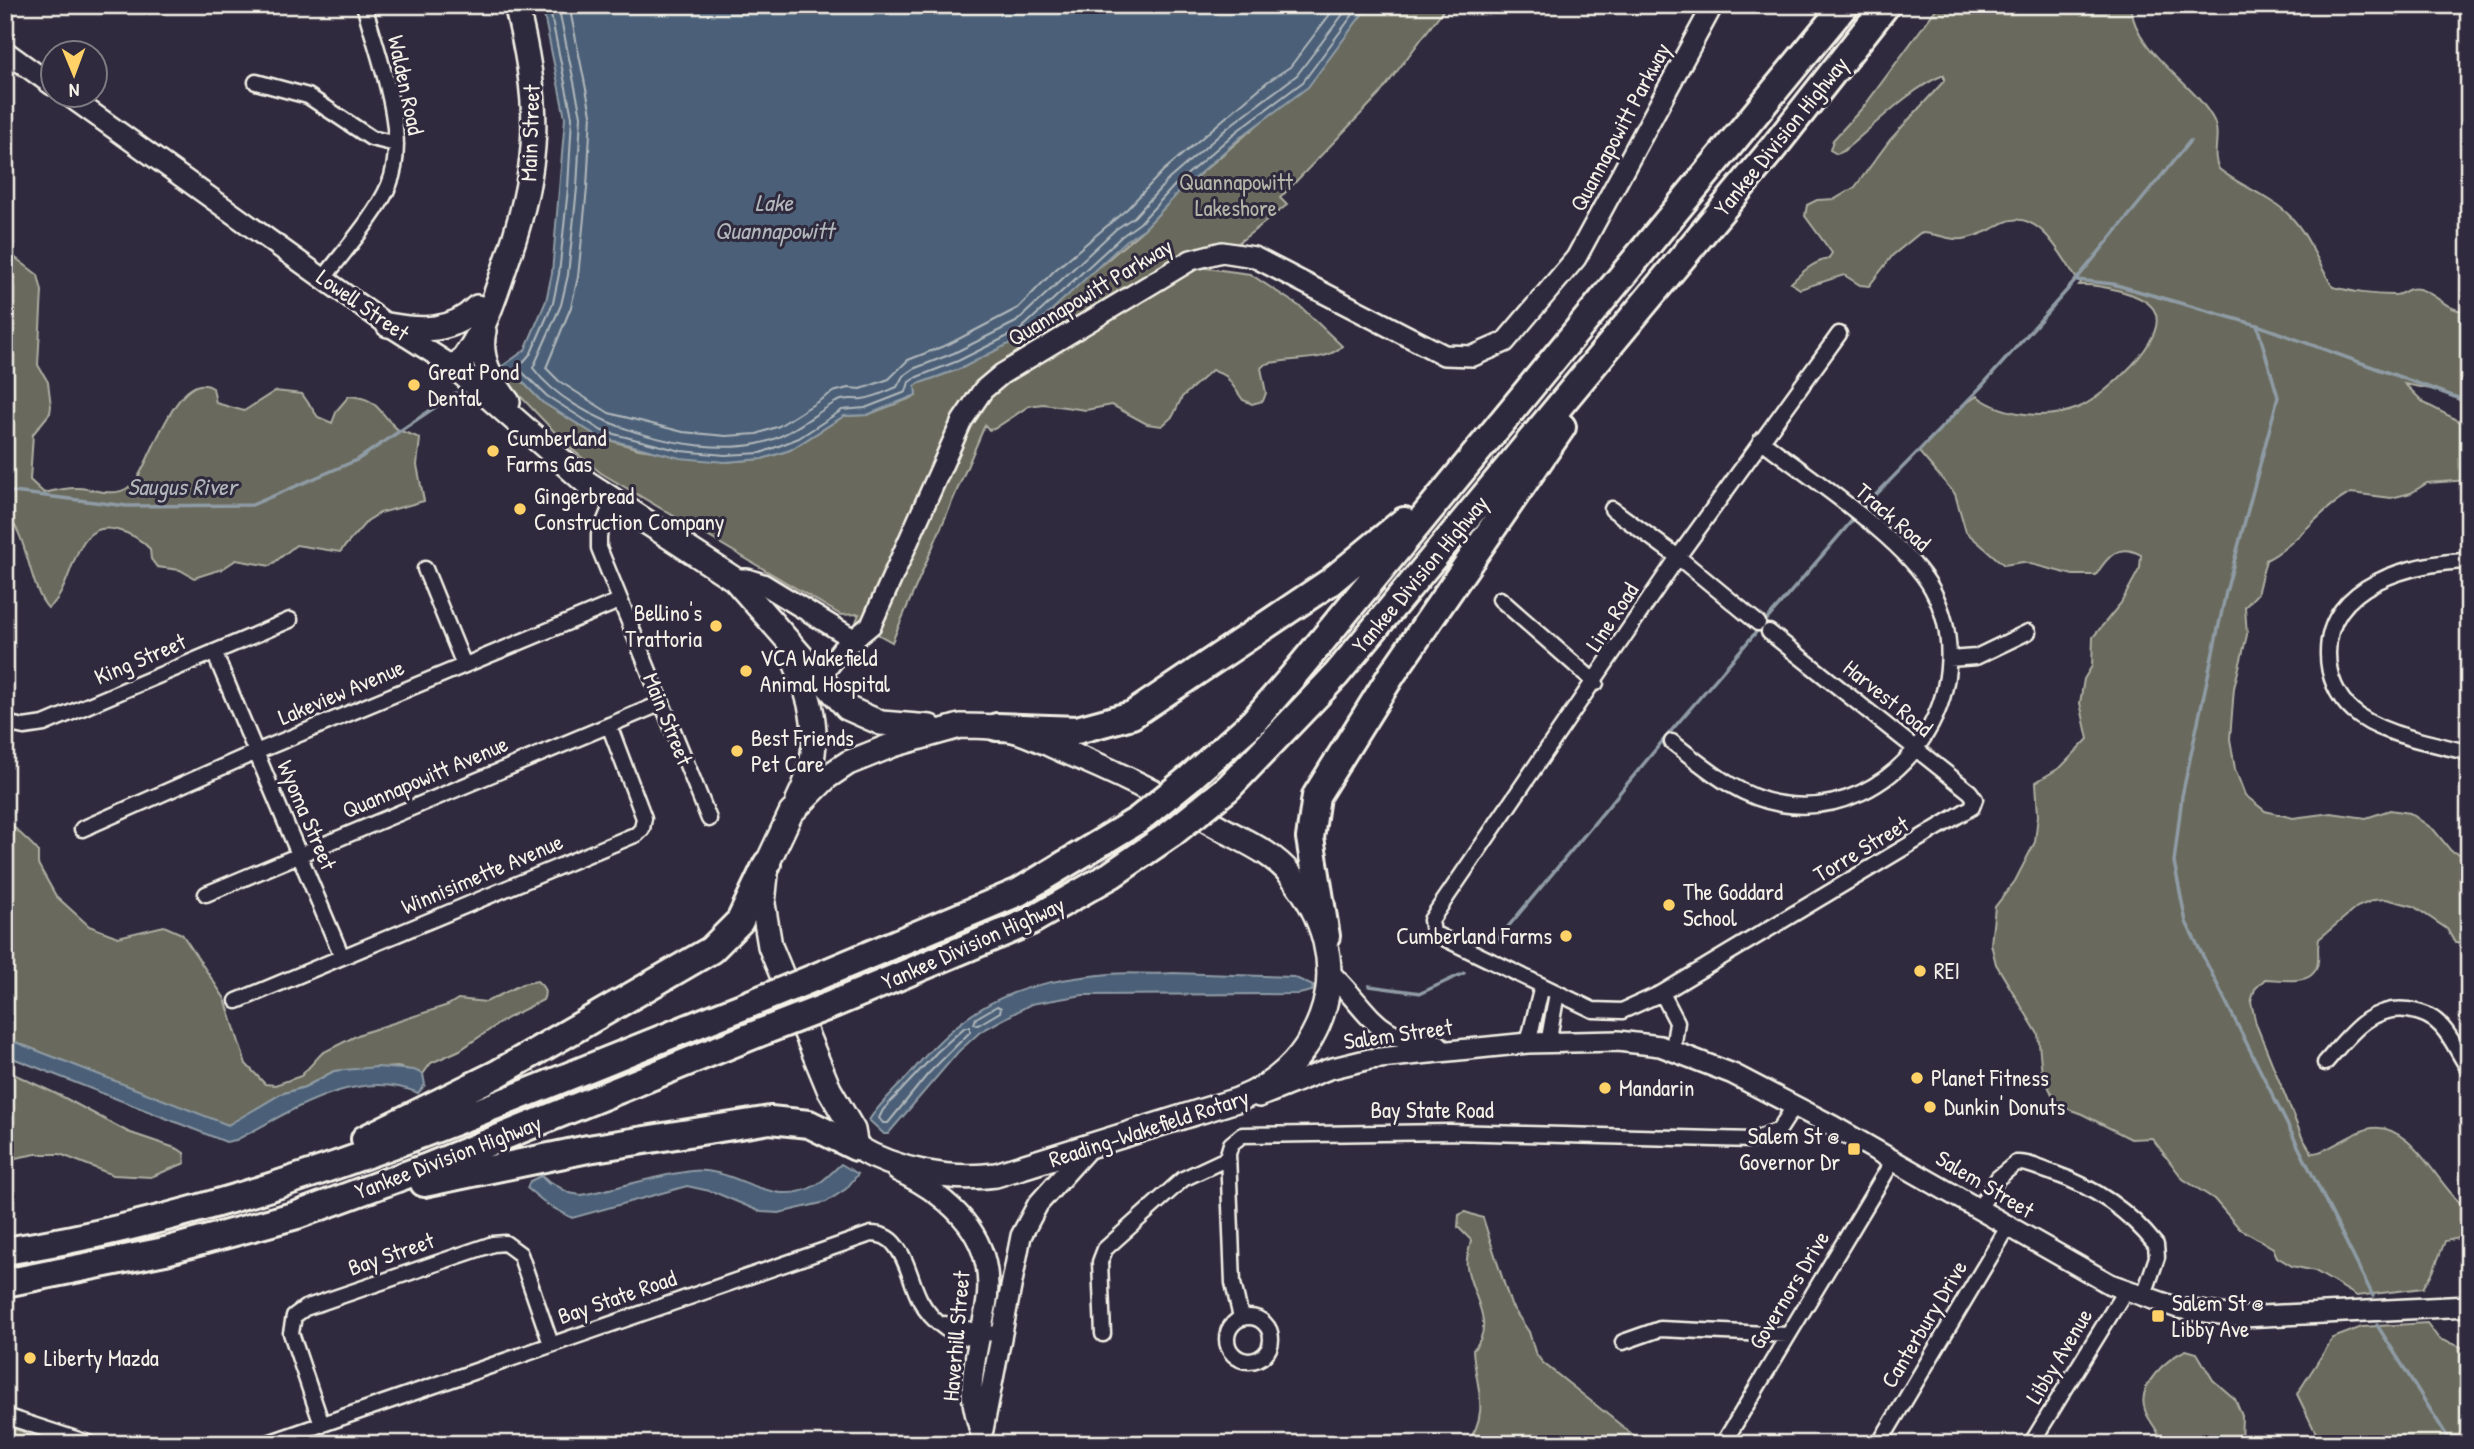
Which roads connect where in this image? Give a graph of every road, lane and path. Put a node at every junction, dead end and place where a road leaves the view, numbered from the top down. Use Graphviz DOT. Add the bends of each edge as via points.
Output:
graph roads {
  1 [pos="364,5"];
  2 [pos="516,5"];
  3 [pos="1713,5"];
  4 [pos="1845,5"];
  5 [pos="1886,5"];
  6 [pos="5,51"];
  7 [pos="38,75"];
  8 [pos="256,82"];
  9 [pos="86,108"];
  10 [pos="396,144"];
  11 [pos="1668,273"];
  12 [pos="324,278"];
  13 [pos="481,318"];
  14 [pos="388,325"];
  15 [pos="1839,334"];
  16 [pos="456,369"];
  17 [pos="1761,440"];
  18 [pos="1486,443"];
  19 [pos="543,445"];
  20 [pos="613,501"];
  21 [pos="1612,509"];
  22 [pos="1678,558"];
  23 [pos="2469,561"];
  24 [pos="425,569"];
  25 [pos="734,579"];
  26 [pos="1500,599"];
  27 [pos="619,601"];
  28 [pos="290,620"];
  29 [pos="780,631"];
  30 [pos="2028,632"];
  31 [pos="849,644"];
  32 [pos="214,652"];
  33 [pos="1949,659"];
  34 [pos="464,665"];
  35 [pos="813,669"];
  36 [pos="1596,683"];
  37 [pos="662,703"];
  38 [pos="5,723"];
  39 [pos="609,725"];
  40 [pos="947,727"];
  41 [pos="996,727"];
  42 [pos="1672,742"];
  43 [pos="1917,750"];
  44 [pos="256,752"];
  45 [pos="2469,753"];
  46 [pos="1975,801"];
  47 [pos="791,813"];
  48 [pos="709,819"];
  49 [pos="82,830"];
  50 [pos="299,855"];
  51 [pos="767,864"];
  52 [pos="206,894"];
  53 [pos="1430,929"];
  54 [pos="1326,936"];
  55 [pos="341,957"];
  56 [pos="1329,972"];
  57 [pos="1542,986"];
  58 [pos="1557,993"];
  59 [pos="1662,993"];
  60 [pos="237,1001"];
  61 [pos="1538,1044"];
  62 [pos="1488,1046"];
  63 [pos="1673,1049"];
  64 [pos="2325,1063"];
  65 [pos="2469,1069"];
  66 [pos="1237,1100"];
  67 [pos="1795,1105"];
  68 [pos="1090,1146"];
  69 [pos="856,1147"];
  70 [pos="1228,1158"];
  71 [pos="1894,1159"];
  72 [pos="881,1162"];
  73 [pos="237,1199"];
  74 [pos="1979,1209"];
  75 [pos="297,1215"];
  76 [pos="2008,1227"];
  77 [pos="5,1251"];
  78 [pos="5,1283"];
  79 [pos="2134,1294"];
  80 [pos="2469,1306"];
  81 [pos="1241,1318"];
  82 [pos="991,1334"];
  83 [pos="1103,1334"];
  84 [pos="1788,1335"];
  85 [pos="1623,1342"];
  86 [pos="551,1344"];
  87 [pos="5,1416"];
  88 [pos="322,1425"];
  89 [pos="982,1441"];
  90 [pos="91,1444"];
  91 [pos="265,1444"];
  92 [pos="1723,1444"];
  93 [pos="1879,1444"];
  94 [pos="2031,1444"];
  1 -- 10 [label="street, Walden Road"];
  2 -- 13 [label="main road, Main Street" via="533,78 535,138 525,207"];
  3 -- 31 [label="main road, Quannapowitt Parkway" via="1576,258 1499,346 1473,356 1444,355 1254,257 1222,252 1191,260 983,390 962,421 873,621"];
  4 -- 18 [label="highway, Yankee Division Highway"];
  5 -- 11 [label="highway, Yankee Division Highway"];
  6 -- 7 [label="main road"];
  8 -- 10 [label="street" via="308,96 372,138"];
  9 -- 12 [label="main road, Lowell Street"];
  10 -- 12 [label="street, Walden Road" via="393,172 384,194"];
  11 -- 54 [label="highway" via="1483,539 1319,789 1311,812 1310,838"];
  11 -- 75 [label="highway, Yankee Division Highway, bridge" via="1336,675 1228,788 1111,875 1031,920 826,1007"];
  12 -- 14 [label="main road, Lowell Street"];
  13 -- 14 [label="main road" via="419,330"];
  13 -- 16 [label="main road, Main Street" via="460,341"];
  13 -- 19 [label="main road" via="488,372"];
  14 -- 16 [label="main road, Lowell Street"];
  15 -- 17 [label="street, Line Road"];
  16 -- 19 [label="main road, Lowell Street"];
  17 -- 22 [label="street, Line Road"];
  17 -- 33 [label="street, Track Road" via="1904,553 1923,575 1940,607"];
  18 -- 41 [label="highway" via="1367,554 1143,709 1089,729"];
  18 -- 73 [label="highway, Yankee Division Highway, bridge" via="1253,722 1138,820 1019,892 370,1154"];
  19 -- 20 [label="main road, Lowell Street"];
  20 -- 25 [label="main road, Lowell Street"];
  20 -- 27 [label="street, Main Street" via="598,543"];
  21 -- 22 [label="street, Harvest Road"];
  22 -- 36 [label="street, Line Road"];
  22 -- 43 [label="street, Harvest Road"];
  23 -- 45 [label="street" via="2425,565 2367,587 2336,618 2328,648 2336,688 2360,717"];
  24 -- 34 [label="street"];
  25 -- 29 [label="main road, Lowell Street"];
  25 -- 31 [label="main road" via="763,584"];
  26 -- 36 [label="street"];
  27 -- 34 [label="street, Lakeview Avenue"];
  27 -- 37 [label="street, Main Street"];
  28 -- 32 [label="street, King Street"];
  29 -- 35 [label="main road, Lowell Street"];
  29 -- 47 [label="main road, Lowell Street" via="810,698 816,736 810,772"];
  30 -- 33 [label="street" via="1976,657"];
  31 -- 35 [label="main road, Quannapowitt Parkway"];
  32 -- 38 [label="street, King Street" via="44,724 18,727"];
  32 -- 44 [label="street, Wyoma Street"];
  33 -- 43 [label="street, Track Road" via="1942,702"];
  34 -- 44 [label="street, Lakeview Avenue"];
  35 -- 40 [label="main road, Lowell Street" via="847,708 871,720 893,726"];
  36 -- 53 [label="street, Line Road" via="1431,920"];
  37 -- 39 [label="street, Quannapowitt Avenue"];
  37 -- 48 [label="street, Main Street"];
  39 -- 50 [label="street, Quannapowitt Avenue"];
  39 -- 55 [label="street, Winnisimette Avenue" via="644,818 639,831"];
  40 -- 41 [label="main road, Reading-Wakefield Rotary"];
  40 -- 47 [label="main road, Reading-Wakefield Rotary" via="848,763"];
  41 -- 54 [label="main road, Reading-Wakefield Rotary" via="1098,765 1183,805 1258,848 1288,872"];
  42 -- 43 [label="street, Track Road" via="1747,795 1796,806 1852,796 1890,776"];
  43 -- 46 [label="street, Harvest Road" via="1972,793"];
  44 -- 49 [label="street, Lakeview Avenue"];
  44 -- 50 [label="street, Wyoma Street"];
  46 -- 59 [label="street, Torre Street" via="1969,810"];
  47 -- 51 [label="main road, Reading-Wakefield Rotary"];
  50 -- 52 [label="street, Quannapowitt Avenue"];
  50 -- 55 [label="street, Wyoma Street"];
  51 -- 69 [label="main road, Reading-Wakefield Rotary" via="763,904 770,946 829,1089 853,1130"];
  51 -- 73 [label="highway" via="740,921 711,950 449,1100"];
  53 -- 57 [label="street, Torre Street"];
  54 -- 56 [label="main road, Reading-Wakefield Rotary"];
  55 -- 60 [label="street, Winnisimette Avenue"];
  56 -- 62 [label="main road, Salem Street" via="1366,1015 1391,1034 1422,1044"];
  56 -- 66 [label="main road, Reading-Wakefield Rotary" via="1321,1014 1300,1055 1266,1087"];
  57 -- 58 [label="street, Torre Street"];
  57 -- 61 [label="street"];
  58 -- 59 [label="street, Torre Street" via="1593,1010 1614,1013"];
  58 -- 61 [label="street"];
  59 -- 63 [label="street" via="1677,1022"];
  61 -- 62 [label="main road, Salem Street"];
  61 -- 63 [label="main road, Salem Street" via="1634,1042"];
  62 -- 66 [label="main road, Salem Street" via="1348,1063 1265,1096"];
  63 -- 67 [label="main road, Salem Street"];
  64 -- 65 [label="street" via="2365,1020 2401,1009 2437,1021"];
  66 -- 68 [label="main road, Reading-Wakefield Rotary"];
  67 -- 70 [label="street, Bay State Road" via="1783,1127 1758,1140 1427,1132 1248,1134 1233,1141"];
  67 -- 71 [label="main road, Salem Street"];
  68 -- 72 [label="main road, Reading-Wakefield Rotary" via="1023,1169 971,1178"];
  68 -- 82 [label="main road, Haverhill Street" via="1044,1196 1025,1227"];
  69 -- 72 [label="main road, Reading-Wakefield Rotary"];
  69 -- 75 [label="highway" via="809,1124 770,1119 466,1173"];
  70 -- 81 [label="street" via="1233,1283"];
  70 -- 83 [label="street" via="1183,1179 1107,1246 1100,1262"];
  71 -- 74 [label="main road, Salem Street"];
  71 -- 84 [label="street, Governors Drive"];
  72 -- 82 [label="main road, Haverhill Street" via="953,1205 978,1237 988,1277"];
  73 -- 77 [label="highway, Yankee Division Highway" via="144,1224"];
  74 -- 76 [label="main road, Salem Street"];
  74 -- 79 [label="street, Libby Avenue" via="1998,1178 2016,1163 2088,1187 2124,1212 2156,1245 2157,1257"];
  75 -- 78 [label="highway, Yankee Division Highway" via="165,1251"];
  76 -- 79 [label="main road, Salem Street"];
  76 -- 93 [label="street, Canterbury Drive"];
  79 -- 80 [label="main road, Salem Street" via="2207,1314 2242,1317"];
  79 -- 94 [label="street, Libby Avenue"];
  82 -- 86 [label="street, Bay State Road" via="963,1337 940,1322 919,1298 897,1247 886,1237 871,1234"];
  82 -- 89 [label="main road, Haverhill Street" via="972,1394"];
  84 -- 85 [label="street" via="1660,1329"];
  84 -- 92 [label="street, Governors Drive"];
  86 -- 88 [label="street, Bay State Road"];
  86 -- 88 [label="street, Bay Street" via="520,1254 505,1243 305,1308 294,1316 291,1333"];
  87 -- 90 [label="street"];
  88 -- 91 [label="street, Bay State Road"];
}
